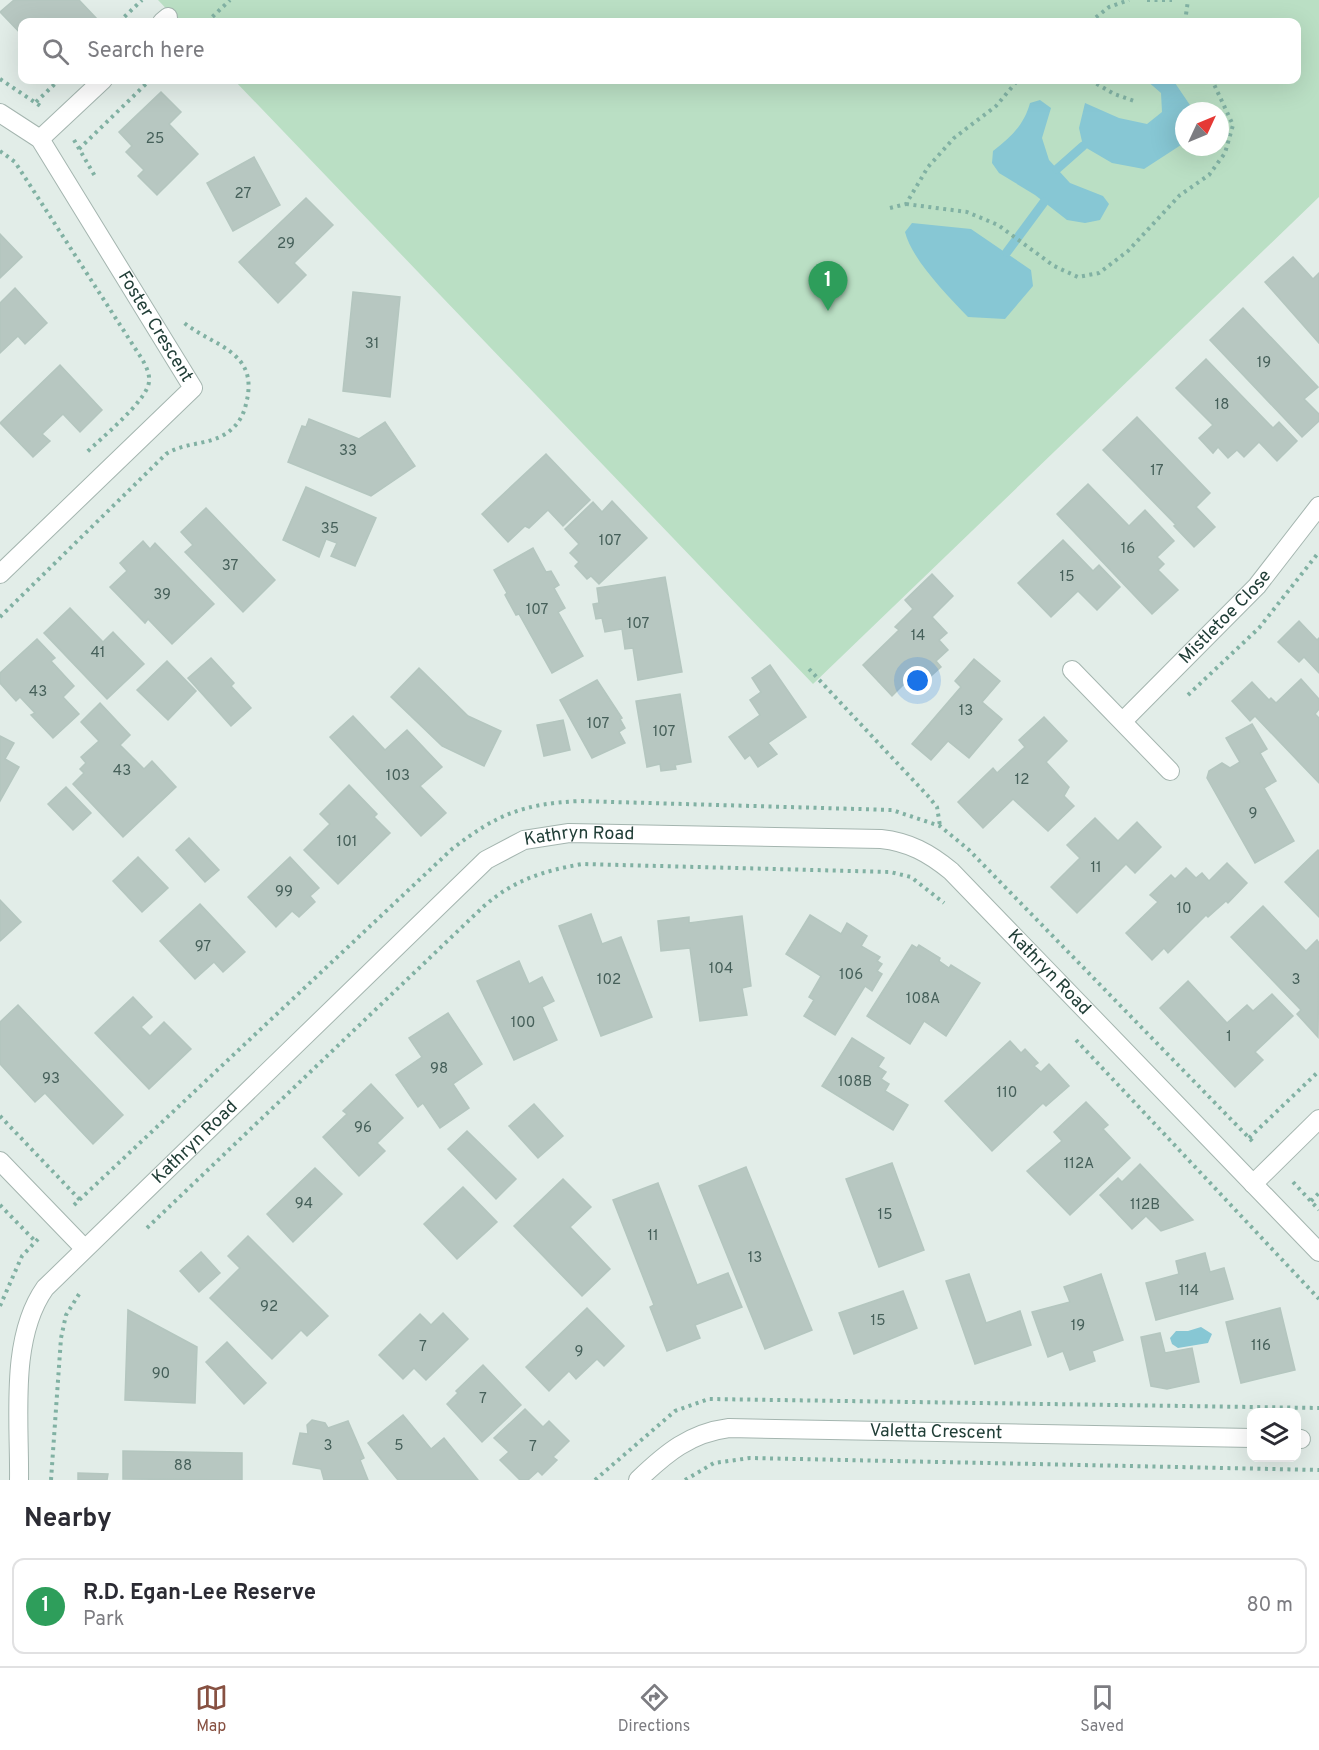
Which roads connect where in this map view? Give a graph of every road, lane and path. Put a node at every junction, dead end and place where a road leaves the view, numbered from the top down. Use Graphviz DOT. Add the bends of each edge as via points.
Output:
graph roads {
  1 [pos="142,0"];
  2 [pos="230,0"];
  3 [pos="1129,0"];
  4 [pos="1147,0"];
  5 [pos="1172,0"];
  6 [pos="1188,0"];
  7 [pos="123,18"];
  8 [pos="211,18"];
  9 [pos="1094,18"];
  10 [pos="1186,18"];
  11 [pos="0,79"];
  12 [pos="55,84"];
  13 [pos="99,84"];
  14 [pos="146,84"];
  15 [pos="1015,84"];
  16 [pos="1097,84"];
  17 [pos="1214,84"];
  18 [pos="36,102"];
  19 [pos="1137,102"];
  20 [pos="44,108"];
  21 [pos="0,113"];
  22 [pos="73,138"];
  23 [pos="40,139"];
  24 [pos="79,149"];
  25 [pos="0,151"];
  26 [pos="97,180"];
  27 [pos="906,204"];
  28 [pos="890,208"];
  29 [pos="177,317"];
  30 [pos="82,457"];
  31 [pos="1319,506"];
  32 [pos="0,574"];
  33 [pos="0,617"];
  34 [pos="809,669"];
  35 [pos="1072,670"];
  36 [pos="1123,721"];
  37 [pos="1170,771"];
  38 [pos="940,826"];
  39 [pos="950,909"];
  40 [pos="1070,1033"];
  41 [pos="1319,1071"];
  42 [pos="0,1116"];
  43 [pos="1319,1119"];
  44 [pos="1249,1138"];
  45 [pos="1254,1143"];
  46 [pos="0,1161"];
  47 [pos="1293,1182"];
  48 [pos="1253,1184"];
  49 [pos="1319,1193"];
  50 [pos="80,1200"];
  51 [pos="1311,1201"];
  52 [pos="0,1205"];
  53 [pos="74,1206"];
  54 [pos="1319,1210"];
  55 [pos="45,1233"];
  56 [pos="139,1235"];
  57 [pos="36,1242"];
  58 [pos="84,1248"];
  59 [pos="1319,1252"];
  60 [pos="87,1285"];
  61 [pos="1319,1299"];
  62 [pos="0,1306"];
  63 [pos="1247,1438"];
  64 [pos="1319,1470"];
  65 [pos="20,1480"];
  66 [pos="51,1480"];
  67 [pos="638,1480"];
  68 [pos="685,1480"];
  1 -- 7 [label="path"];
  2 -- 8 [label="path"];
  3 -- 9 [label="path" via="1109,7"];
  4 -- 5 [label="path"];
  6 -- 10 [label="path"];
  11 -- 18 [label="path"];
  12 -- 18 [label="path"];
  13 -- 23 [label="street"];
  14 -- 24 [label="path"];
  15 -- 27 [label="path" via="996,106 954,138 928,166"];
  16 -- 19 [label="path"];
  17 -- 27 [label="path" via="1233,125 1225,153 1209,176 1180,195 1128,251 1099,273 1078,277 1054,266 998,225 967,212"];
  18 -- 20 [label="path"];
  21 -- 23 [label="street, Foster Crescent"];
  22 -- 24 [label="path"];
  23 -- 32 [label="street, Foster Crescent" via="194,388"];
  24 -- 26 [label="path"];
  25 -- 30 [label="path" via="15,162 149,375 139,400"];
  27 -- 28 [label="path"];
  29 -- 33 [label="path" via="227,348 243,364 249,391 240,421 215,439 188,444 166,454"];
  31 -- 36 [label="street, Mistletoe Close" via="1257,586"];
  34 -- 38 [label="path" via="928,796 937,807"];
  35 -- 36 [label="street"];
  36 -- 37 [label="street"];
  38 -- 44 [label="path" via="969,850"];
  38 -- 50 [label="path" via="892,810 597,800 512,811 452,849"];
  39 -- 56 [label="path" via="911,877 890,872 582,864 537,873 492,899"];
  40 -- 61 [label="path"];
  41 -- 44 [label="path"];
  42 -- 50 [label="path"];
  43 -- 48 [label="street"];
  44 -- 45 [label="path"];
  46 -- 58 [label="street"];
  47 -- 51 [label="path"];
  48 -- 58 [label="street, Kathryn Road" via="959,879 921,850 902,841 881,839 569,833 524,840 486,860"];
  48 -- 59 [label="street, Kathryn Road"];
  49 -- 51 [label="path"];
  50 -- 53 [label="path"];
  51 -- 54 [label="path"];
  52 -- 57 [label="path"];
  55 -- 57 [label="path"];
  57 -- 62 [label="path" via="22,1256"];
  58 -- 65 [label="street, Kathryn Road" via="37,1299 24,1333"];
  60 -- 66 [label="path" via="66,1315 61,1338"];
  63 -- 67 [label="street, Valetta Crescent" via="729,1428 696,1435 676,1446"];
  64 -- 68 [label="path" via="750,1458 714,1463"];
}
